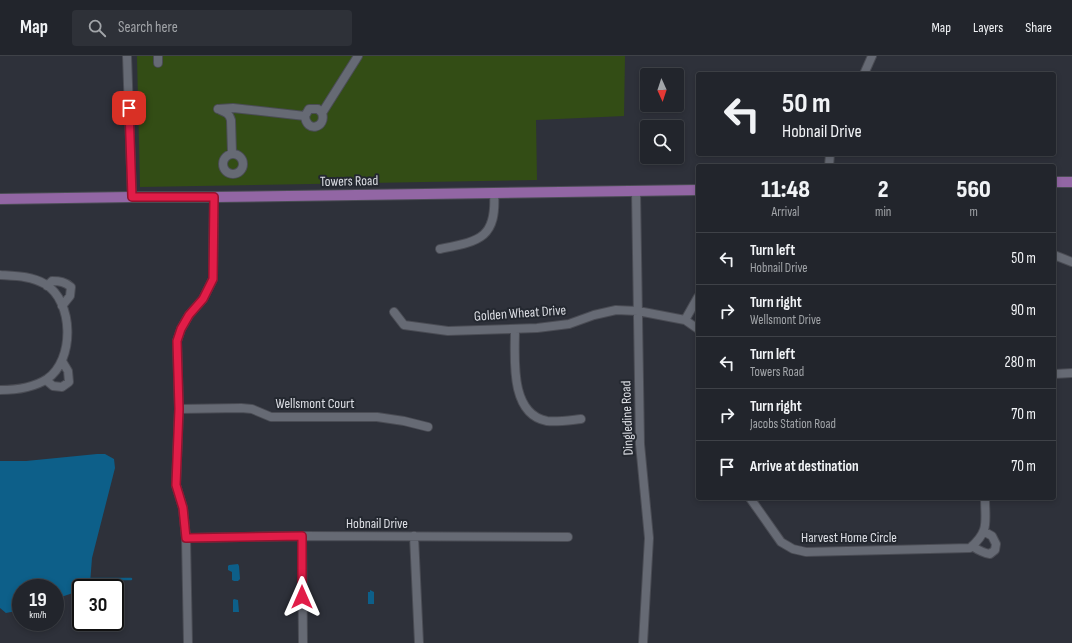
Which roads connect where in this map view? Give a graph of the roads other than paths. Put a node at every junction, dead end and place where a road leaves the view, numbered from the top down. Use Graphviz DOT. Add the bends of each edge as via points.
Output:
graph roads {
  1 [pos="127,56"];
  2 [pos="358,56"];
  3 [pos="872,56"];
  4 [pos="865,72"];
  5 [pos="322,113"];
  6 [pos="304,116"];
  7 [pos="232,153"];
  8 [pos="1056,182"];
  9 [pos="1072,182"];
  10 [pos="696,190"];
  11 [pos="636,191"];
  12 [pos="494,193"];
  13 [pos="132,197"];
  14 [pos="214,197"];
  15 [pos="0,199"];
  16 [pos="440,249"];
  17 [pos="1056,256"];
  18 [pos="1072,262"];
  19 [pos="0,275"];
  20 [pos="47,286"];
  21 [pos="696,301"];
  22 [pos="62,306"];
  23 [pos="638,311"];
  24 [pos="394,312"];
  25 [pos="685,320"];
  26 [pos="696,328"];
  27 [pos="515,329"];
  28 [pos="62,361"];
  29 [pos="1072,373"];
  30 [pos="1056,374"];
  31 [pos="46,380"];
  32 [pos="0,390"];
  33 [pos="179,409"];
  34 [pos="581,419"];
  35 [pos="428,427"];
  36 [pos="751,500"];
  37 [pos="984,500"];
  38 [pos="985,532"];
  39 [pos="302,536"];
  40 [pos="414,536"];
  41 [pos="568,537"];
  42 [pos="186,538"];
  43 [pos="972,546"];
  44 [pos="188,643"];
  45 [pos="303,643"];
  46 [pos="418,643"];
  47 [pos="643,643"];
  1 -- 13 [label="street"];
  2 -- 5 [label="street"];
  3 -- 4 [label="street"];
  5 -- 6 [label="street" via="312,108"];
  5 -- 6 [label="street" via="323,120 317,126 308,125"];
  6 -- 7 [label="street" via="233,108 218,109 226,112 231,120"];
  8 -- 9 [label="main road"];
  10 -- 11 [label="main road, Towers Road"];
  11 -- 12 [label="main road, Towers Road"];
  11 -- 23 [label="street, Dingledine Road"];
  12 -- 14 [label="main road, Towers Road"];
  12 -- 16 [label="street" via="494,214 490,229 473,241"];
  13 -- 14 [label="main road, Towers Road"];
  13 -- 15 [label="main road, Towers Road"];
  14 -- 33 [label="street" via="213,279 203,299 189,315 177,341"];
  17 -- 18 [label="street"];
  19 -- 20 [label="street" via="27,278"];
  20 -- 22 [label="street"];
  20 -- 22 [label="street" via="52,281 57,281 65,282 70,287 70,296"];
  21 -- 25 [label="street"];
  22 -- 28 [label="street" via="68,330"];
  23 -- 25 [label="street, Golden Wheat Drive"];
  23 -- 27 [label="street, Golden Wheat Drive" via="616,310 569,324"];
  23 -- 47 [label="street, Dingledine Road" via="640,444 649,538"];
  24 -- 27 [label="street, Golden Wheat Drive" via="404,325 448,331"];
  25 -- 26 [label="street, Golden Wheat Drive"];
  27 -- 34 [label="street" via="517,387 525,405 533,414 548,421"];
  28 -- 31 [label="street"];
  28 -- 31 [label="street" via="68,371 69,382 62,387 53,386"];
  29 -- 30 [label="street"];
  31 -- 32 [label="street" via="27,388"];
  33 -- 35 [label="street, Wellsmont Court" via="241,408 252,409 271,417 377,417"];
  33 -- 42 [label="street" via="176,485 183,508"];
  36 -- 43 [label="street, Harvest Home Circle" via="781,542 793,549 806,552 959,549"];
  37 -- 38 [label="street"];
  38 -- 43 [label="street"];
  38 -- 43 [label="street" via="992,536 996,544 994,550 986,554"];
  39 -- 40 [label="street, Hobnail Drive"];
  39 -- 42 [label="street, Hobnail Drive"];
  39 -- 45 [label="street"];
  40 -- 41 [label="street, Hobnail Drive"];
  40 -- 46 [label="street"];
  42 -- 44 [label="street"];
}
